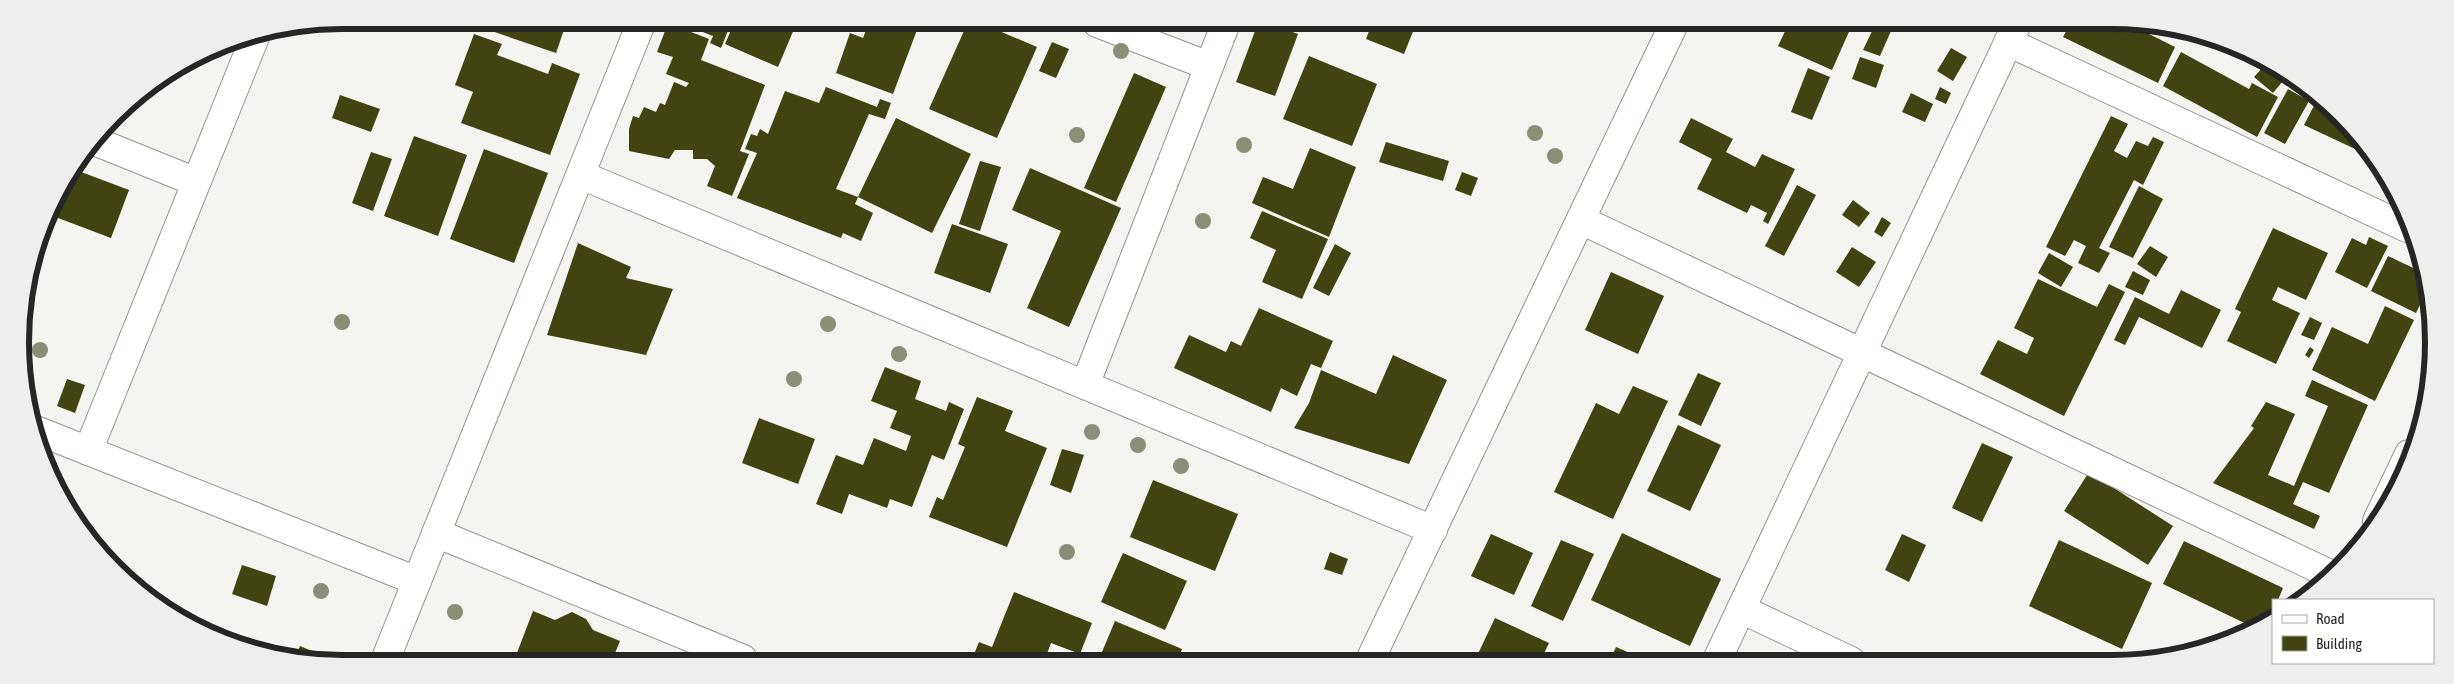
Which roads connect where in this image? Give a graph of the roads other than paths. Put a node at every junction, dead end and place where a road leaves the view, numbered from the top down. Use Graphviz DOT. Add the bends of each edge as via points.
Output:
graph roads {
  1 [pos="639,29"];
  2 [pos="1115,29"];
  3 [pos="1224,29"];
  4 [pos="1672,29"];
  5 [pos="2012,34"];
  6 [pos="253,41"];
  7 [pos="1210,66"];
  8 [pos="99,143"];
  9 [pos="581,175"];
  10 [pos="196,182"];
  11 [pos="1581,220"];
  12 [pos="2403,226"];
  13 [pos="1862,352"];
  14 [pos="1085,385"];
  15 [pos="42,433"];
  16 [pos="88,451"];
  17 [pos="1433,530"];
  18 [pos="436,533"];
  19 [pos="2326,572"];
  20 [pos="417,582"];
  21 [pos="1741,609"];
  22 [pos="387,655"];
  23 [pos="733,655"];
  24 [pos="1372,655"];
  25 [pos="1719,655"];
  26 [pos="1838,655"];
  1 -- 9 [label="street"];
  2 -- 7 [label="street"];
  3 -- 7 [label="street"];
  4 -- 11 [label="street"];
  5 -- 12 [label="street"];
  5 -- 13 [label="street"];
  6 -- 10 [label="street"];
  7 -- 14 [label="street"];
  8 -- 10 [label="street"];
  9 -- 14 [label="street"];
  9 -- 18 [label="street"];
  10 -- 16 [label="street"];
  11 -- 13 [label="street"];
  11 -- 17 [label="street"];
  13 -- 19 [label="street"];
  13 -- 21 [label="street"];
  14 -- 17 [label="street"];
  15 -- 16 [label="street"];
  16 -- 20 [label="street"];
  17 -- 24 [label="street"];
  18 -- 20 [label="street"];
  18 -- 23 [label="street"];
  20 -- 22 [label="street"];
  21 -- 25 [label="street"];
  21 -- 26 [label="street"];
}
